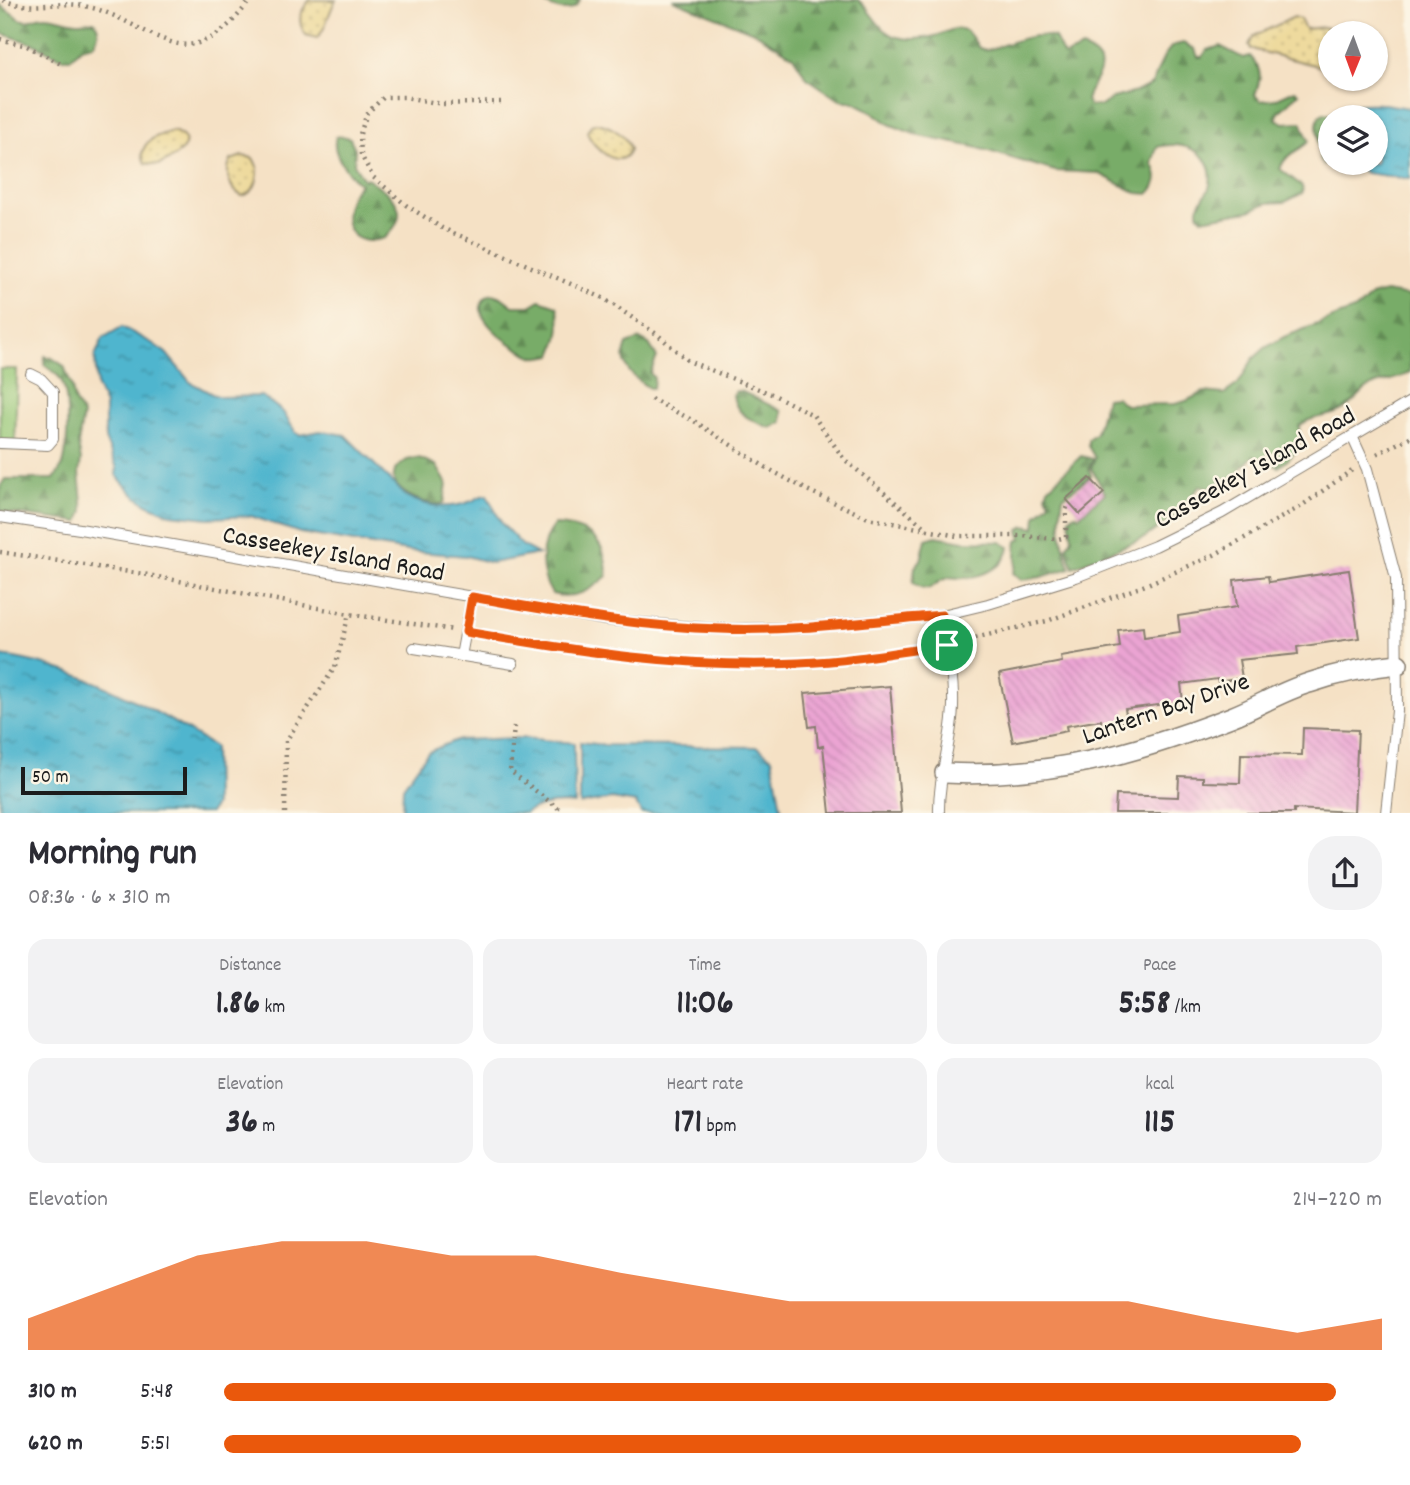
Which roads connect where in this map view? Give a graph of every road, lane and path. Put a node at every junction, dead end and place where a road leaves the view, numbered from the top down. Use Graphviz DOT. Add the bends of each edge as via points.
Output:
graph roads {
  1 [pos="3,0"];
  2 [pos="250,0"];
  3 [pos="0,39"];
  4 [pos="61,64"];
  5 [pos="501,102"];
  6 [pos="31,374"];
  7 [pos="651,399"];
  8 [pos="1410,402"];
  9 [pos="1352,436"];
  10 [pos="1410,437"];
  11 [pos="0,443"];
  12 [pos="1364,462"];
  13 [pos="1068,505"];
  14 [pos="0,517"];
  15 [pos="927,529"];
  16 [pos="0,552"];
  17 [pos="472,597"];
  18 [pos="349,614"];
  19 [pos="942,615"];
  20 [pos="466,632"];
  21 [pos="947,645"];
  22 [pos="414,649"];
  23 [pos="461,656"];
  24 [pos="513,664"];
  25 [pos="1398,664"];
  26 [pos="514,726"];
  27 [pos="945,773"];
  28 [pos="285,813"];
  29 [pos="558,813"];
  30 [pos="939,813"];
  31 [pos="1387,813"];
  1 -- 2 [label="path" via="26,6 88,6 176,44 213,37 234,21"];
  3 -- 4 [label="path" via="27,46"];
  5 -- 15 [label="path" via="442,104 384,97 367,113 360,134 361,155 373,177 442,228 603,298 688,361 813,415 844,459"];
  6 -- 11 [label="lane" via="53,392 53,439 48,444"];
  7 -- 15 [label="path" via="850,511"];
  8 -- 9 [label="lane, Casseekey Island Road"];
  9 -- 12 [label="lane"];
  9 -- 19 [label="lane, Casseekey Island Road" via="1222,513 1155,546 1076,577"];
  10 -- 12 [label="path"];
  12 -- 21 [label="path" via="1300,508 1214,555 1046,621"];
  12 -- 25 [label="lane" via="1396,578"];
  13 -- 15 [label="path" via="1066,537 1058,540 957,536"];
  14 -- 17 [label="lane, Casseekey Island Road"];
  16 -- 18 [label="path"];
  17 -- 19 [label="lane, Casseekey Island Road" via="606,620 719,629 799,628"];
  17 -- 20 [label="lane"];
  18 -- 20 [label="path"];
  18 -- 28 [label="path" via="335,667 286,741"];
  19 -- 21 [label="lane"];
  20 -- 21 [label="path" via="673,662 799,663"];
  20 -- 23 [label="lane"];
  21 -- 27 [label="lane" via="953,706"];
  22 -- 23 [label="lane"];
  23 -- 24 [label="lane"];
  25 -- 27 [label="street, Lantern Bay Drive" via="1366,667 1307,683 1233,716 1098,761 1039,771"];
  25 -- 31 [label="lane"];
  26 -- 29 [label="path" via="510,771 558,807"];
  27 -- 30 [label="lane"];
}
